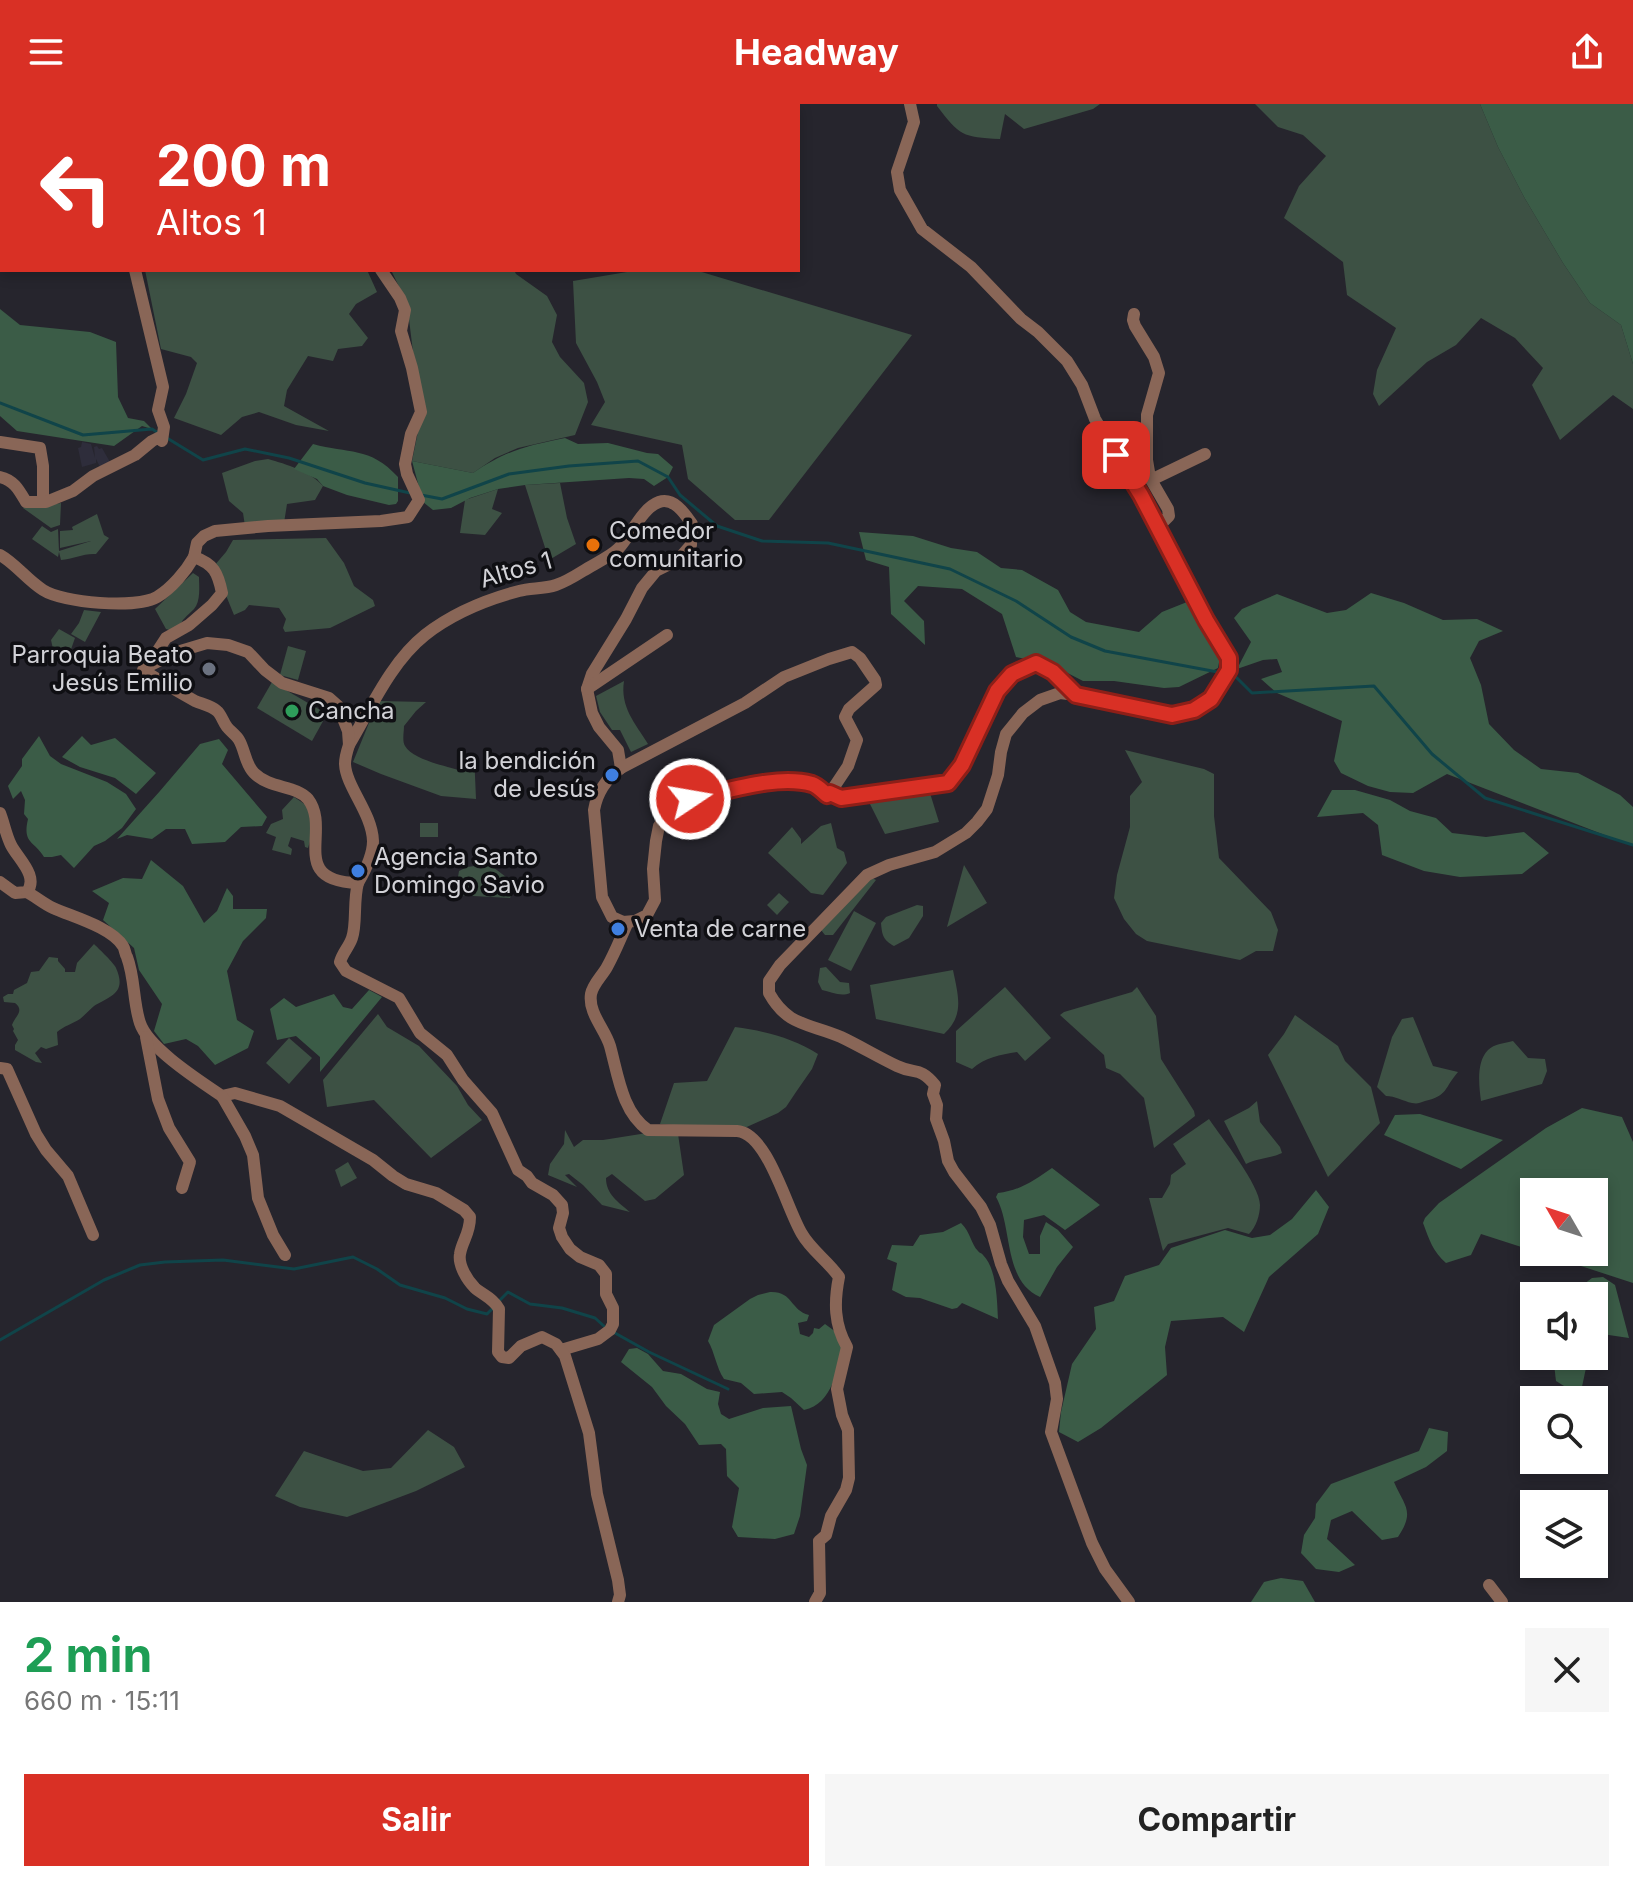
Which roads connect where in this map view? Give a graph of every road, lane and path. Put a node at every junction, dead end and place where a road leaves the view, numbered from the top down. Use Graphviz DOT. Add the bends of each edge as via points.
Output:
graph roads {
  1 [pos="910,104"];
  2 [pos="135,272"];
  3 [pos="382,272"];
  4 [pos="1134,314"];
  5 [pos="0,442"];
  6 [pos="1205,454"];
  7 [pos="0,477"];
  8 [pos="1151,480"];
  9 [pos="43,501"];
  10 [pos="1158,527"];
  11 [pos="1,554"];
  12 [pos="194,557"];
  13 [pos="667,635"];
  14 [pos="143,670"];
  15 [pos="587,689"];
  16 [pos="1076,695"];
  17 [pos="349,745"];
  18 [pos="621,768"];
  19 [pos="830,793"];
  20 [pos="0,813"];
  21 [pos="0,882"];
  22 [pos="358,883"];
  23 [pos="27,892"];
  24 [pos="628,922"];
  25 [pos="145,1033"];
  26 [pos="0,1068"];
  27 [pos="222,1096"];
  28 [pos="182,1188"];
  29 [pos="93,1235"];
  30 [pos="285,1255"];
  31 [pos="561,1350"];
  32 [pos="1489,1585"];
  33 [pos="618,1602"];
  34 [pos="815,1602"];
  35 [pos="1129,1602"];
  36 [pos="1502,1602"];
  1 -- 10 [label="street" via="914,122 897,172 900,190 922,229 971,267 1067,361"];
  2 -- 9 [label="street" via="163,387 158,410 163,438 73,491"];
  3 -- 12 [label="street" via="405,310 401,331 421,412 405,464 416,494 408,517 215,531 197,543"];
  4 -- 8 [label="street" via="1159,373 1147,415"];
  5 -- 9 [label="street" via="40,448"];
  6 -- 8 [label="street"];
  7 -- 9 [label="street" via="17,486 26,502"];
  8 -- 10 [label="street" via="1168,509 1169,516"];
  10 -- 16 [label="street" via="1229,658 1228,673 1211,699 1172,715"];
  11 -- 12 [label="street" via="45,592 124,604 157,597"];
  12 -- 14 [label="street" via="215,571 222,593 189,625 166,638"];
  13 -- 15 [label="street"];
  14 -- 17 [label="street" via="207,643 248,652 282,683 338,706"];
  14 -- 22 [label="street" via="218,711 239,739 252,772 269,784 303,794 317,819 315,860 325,875"];
  15 -- 17 [label="street, Altos 1" via="642,588 691,545 692,524 676,505 657,503 617,550 581,572 555,585 482,602 425,635 394,668"];
  15 -- 18 [label="street" via="592,713 618,750"];
  16 -- 19 [label="street" via="1036,663 1012,674 997,691 948,783 841,798"];
  16 -- 35 [label="street" via="1060,693 1023,713 1006,734 987,809 977,822 935,852 867,875 780,965 769,981 769,993 784,1014 924,1073 935,1085 936,1119 948,1161 981,1207 1005,1272 1035,1326 1055,1383 1051,1432 1098,1556"];
  17 -- 22 [label="street" via="347,773 373,843"];
  18 -- 19 [label="street" via="784,677 852,652 876,685 845,717 857,740"];
  18 -- 24 [label="street" via="596,798 594,810 602,897 612,917"];
  19 -- 24 [label="street" via="815,784 760,784 690,799 669,812 656,841 655,900 647,915"];
  20 -- 23 [label="street" via="11,845 31,877"];
  21 -- 23 [label="street" via="15,893"];
  22 -- 31 [label="street" via="352,937 340,962 346,971 399,998 420,1033 447,1055 492,1113 518,1170 562,1205 559,1228 570,1249 606,1274 606,1294 613,1308 610,1330"];
  23 -- 25 [label="street" via="96,926 124,947"];
  24 -- 34 [label="street" via="591,995 634,1115 648,1130 749,1134 783,1189 800,1232 839,1277 836,1319 847,1347 837,1389 848,1430 849,1478 819,1541 820,1593"];
  25 -- 27 [label="street"];
  25 -- 28 [label="street" via="158,1099 190,1162"];
  26 -- 29 [label="street" via="7,1069 36,1134 68,1176"];
  27 -- 30 [label="street" via="253,1155 258,1198"];
  27 -- 31 [label="street" via="235,1093 280,1106 406,1184 436,1193 464,1210 470,1229 459,1256 475,1287 497,1306 498,1352 509,1358 542,1337"];
  31 -- 33 [label="street" via="589,1433"];
  32 -- 36 [label="street"];
}
